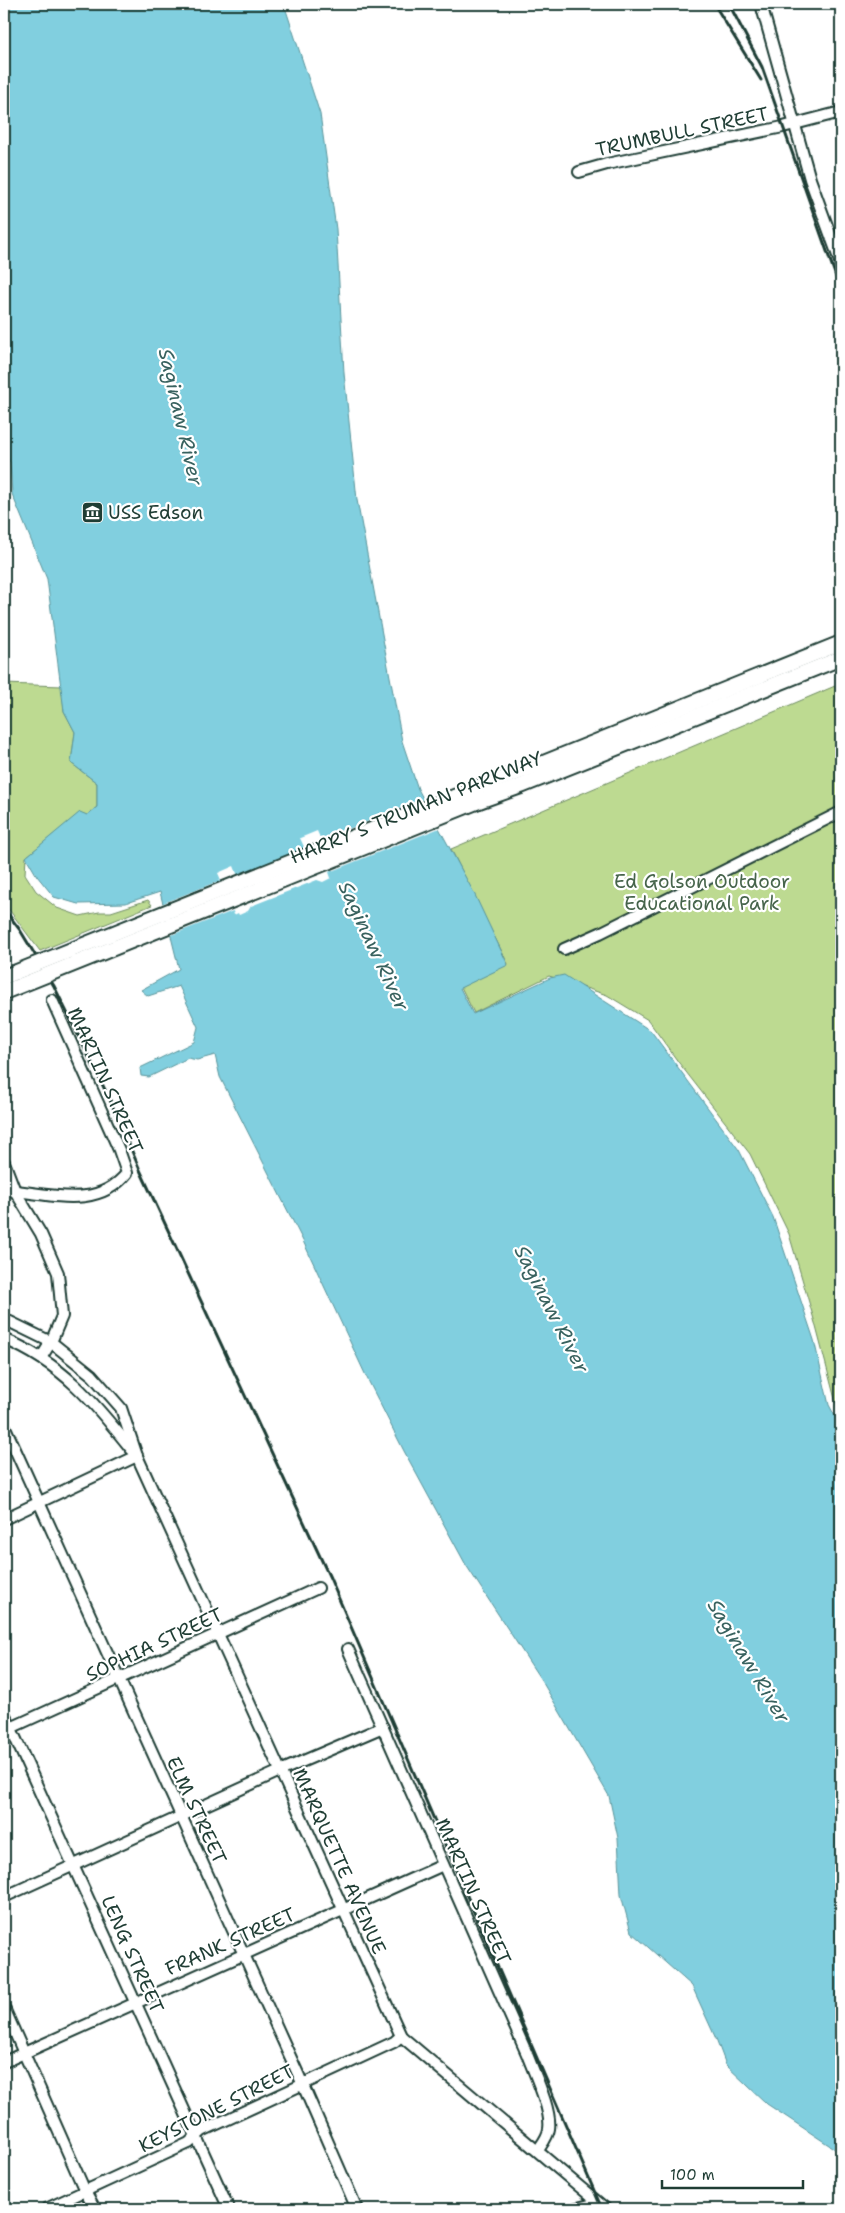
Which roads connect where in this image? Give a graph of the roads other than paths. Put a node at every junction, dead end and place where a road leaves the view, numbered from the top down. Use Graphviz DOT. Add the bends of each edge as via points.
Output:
graph roads {
  1 [pos="761,4"];
  2 [pos="841,112"];
  3 [pos="793,124"];
  4 [pos="579,172"];
  5 [pos="841,264"];
  6 [pos="841,643"];
  7 [pos="841,658"];
  8 [pos="477,795"];
  9 [pos="841,812"];
  10 [pos="564,949"];
  11 [pos="4,977"];
  12 [pos="4,992"];
  13 [pos="52,1000"];
  14 [pos="4,1162"];
  15 [pos="4,1190"];
  16 [pos="15,1191"];
  17 [pos="4,1319"];
  18 [pos="4,1340"];
  19 [pos="51,1342"];
  20 [pos="41,1358"];
  21 [pos="4,1425"];
  22 [pos="137,1456"];
  23 [pos="39,1503"];
  24 [pos="4,1519"];
  25 [pos="318,1588"];
  26 [pos="219,1634"];
  27 [pos="348,1649"];
  28 [pos="118,1681"];
  29 [pos="4,1713"];
  30 [pos="383,1727"];
  31 [pos="8,1730"];
  32 [pos="280,1771"];
  33 [pos="180,1817"];
  34 [pos="74,1865"];
  35 [pos="442,1865"];
  36 [pos="4,1897"];
  37 [pos="343,1909"];
  38 [pos="244,1954"];
  39 [pos="136,2003"];
  40 [pos="4,2008"];
  41 [pos="402,2036"];
  42 [pos="24,2053"];
  43 [pos="4,2062"];
  44 [pos="302,2084"];
  45 [pos="196,2137"];
  46 [pos="538,2150"];
  47 [pos="84,2192"];
  48 [pos="602,2206"];
  49 [pos="46,2209"];
  50 [pos="95,2209"];
  51 [pos="228,2209"];
  52 [pos="357,2209"];
  53 [pos="573,2209"];
  1 -- 3 [label="street"];
  2 -- 3 [label="street, TRUMBULL STREET"];
  3 -- 4 [label="street, TRUMBULL STREET"];
  3 -- 5 [label="street"];
  6 -- 8 [label="main road, HARRY S TRUMAN PARKWAY" via="541,764"];
  7 -- 8 [label="main road, HARRY S TRUMAN PARKWAY" via="521,786"];
  8 -- 11 [label="main road, HARRY S TRUMAN PARKWAY, bridge"];
  8 -- 12 [label="main road, HARRY S TRUMAN PARKWAY, bridge"];
  9 -- 10 [label="street"];
  13 -- 16 [label="street, MARTIN STREET" via="127,1173 119,1184 83,1196 63,1198"];
  14 -- 16 [label="street"];
  15 -- 16 [label="street"];
  16 -- 19 [label="street" via="41,1234 58,1273 62,1316"];
  17 -- 19 [label="street, MARQUETTE AVENUE"];
  18 -- 20 [label="street, MARQUETTE AVENUE"];
  19 -- 20 [label="street"];
  19 -- 22 [label="street, MARQUETTE AVENUE" via="92,1374 121,1408"];
  20 -- 22 [label="street, MARQUETTE AVENUE" via="90,1397"];
  21 -- 23 [label="street, ELM STREET"];
  22 -- 23 [label="street"];
  22 -- 26 [label="street, MARQUETTE AVENUE"];
  23 -- 24 [label="street"];
  23 -- 28 [label="street, ELM STREET"];
  25 -- 26 [label="street, SOPHIA STREET"];
  26 -- 28 [label="street, SOPHIA STREET"];
  26 -- 32 [label="street, MARQUETTE AVENUE"];
  27 -- 30 [label="street, MARTIN STREET"];
  28 -- 31 [label="street, SOPHIA STREET"];
  28 -- 33 [label="street, ELM STREET"];
  29 -- 31 [label="street, LENG STREET"];
  30 -- 32 [label="street"];
  30 -- 35 [label="street, MARTIN STREET"];
  31 -- 34 [label="street, LENG STREET"];
  32 -- 33 [label="street"];
  32 -- 37 [label="street, MARQUETTE AVENUE"];
  33 -- 34 [label="street"];
  33 -- 38 [label="street, ELM STREET"];
  34 -- 36 [label="street"];
  34 -- 39 [label="street, LENG STREET"];
  35 -- 37 [label="street, FRANK STREET"];
  35 -- 46 [label="street, MARTIN STREET" via="540,2090 549,2128"];
  37 -- 38 [label="street, FRANK STREET"];
  37 -- 41 [label="street, MARQUETTE AVENUE"];
  38 -- 39 [label="street, FRANK STREET"];
  38 -- 44 [label="street, ELM STREET"];
  39 -- 42 [label="street, FRANK STREET"];
  39 -- 45 [label="street, LENG STREET"];
  40 -- 42 [label="street"];
  41 -- 44 [label="street, KEYSTONE STREET"];
  41 -- 46 [label="street, MARQUETTE AVENUE"];
  42 -- 43 [label="street, FRANK STREET"];
  42 -- 47 [label="street"];
  44 -- 45 [label="street, KEYSTONE STREET" via="202,2131"];
  44 -- 52 [label="street, ELM STREET"];
  45 -- 47 [label="street, KEYSTONE STREET"];
  45 -- 51 [label="street, LENG STREET"];
  46 -- 48 [label="street, MARQUETTE AVENUE"];
  47 -- 49 [label="street, KEYSTONE STREET"];
  47 -- 50 [label="street"];
  48 -- 53 [label="street"];
}
